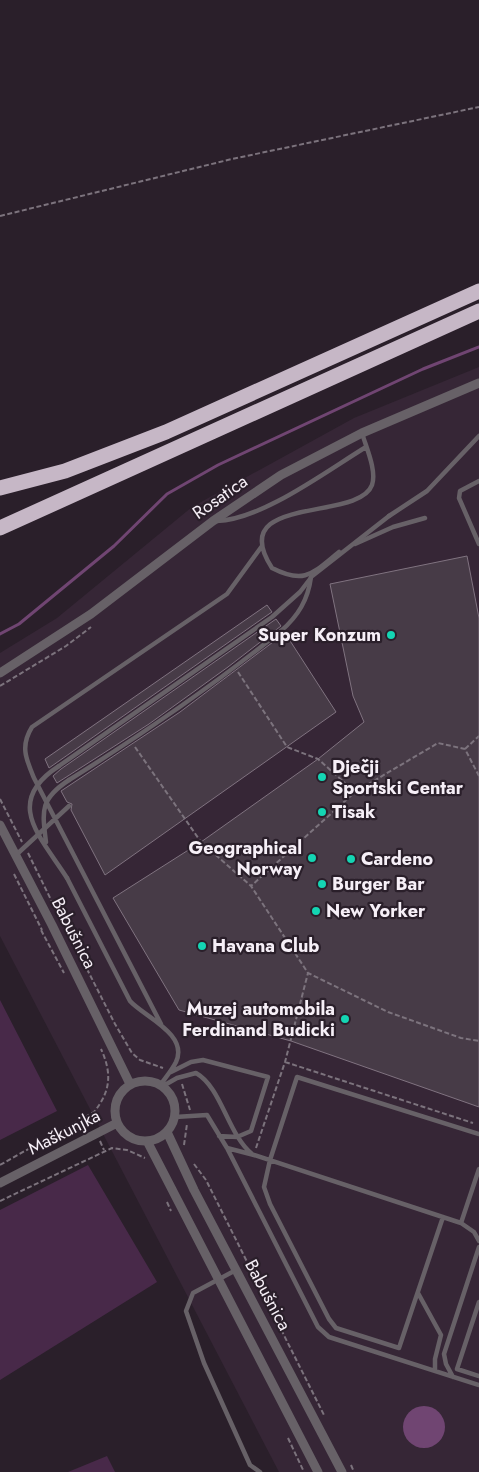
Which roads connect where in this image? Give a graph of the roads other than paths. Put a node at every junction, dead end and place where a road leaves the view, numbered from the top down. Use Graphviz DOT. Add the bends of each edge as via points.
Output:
graph roads {
  1 [pos="479,291"];
  2 [pos="479,311"];
  3 [pos="479,383"];
  4 [pos="362,433"];
  5 [pos="479,436"];
  6 [pos="366,447"];
  7 [pos="479,481"];
  8 [pos="0,488"];
  9 [pos="425,518"];
  10 [pos="213,521"];
  11 [pos="0,528"];
  12 [pos="479,544"];
  13 [pos="262,546"];
  14 [pos="311,578"];
  15 [pos="0,673"];
  16 [pos="69,806"];
  17 [pos="56,819"];
  18 [pos="0,825"];
  19 [pos="46,845"];
  20 [pos="16,855"];
  21 [pos="161,1024"];
  22 [pos="169,1073"];
  23 [pos="130,1084"];
  24 [pos="162,1085"];
  25 [pos="175,1117"];
  26 [pos="117,1123"];
  27 [pos="167,1132"];
  28 [pos="479,1134"];
  29 [pos="219,1136"];
  30 [pos="237,1137"];
  31 [pos="147,1141"];
  32 [pos="227,1148"];
  33 [pos="254,1155"];
  34 [pos="270,1160"];
  35 [pos="479,1169"];
  36 [pos="0,1184"];
  37 [pos="443,1217"];
  38 [pos="461,1223"];
  39 [pos="479,1240"];
  40 [pos="479,1247"];
  41 [pos="236,1270"];
  42 [pos="218,1279"];
  43 [pos="418,1293"];
  44 [pos="479,1302"];
  45 [pos="436,1371"];
  46 [pos="479,1376"];
  47 [pos="453,1377"];
  48 [pos="479,1385"];
  49 [pos="260,1472"];
  50 [pos="318,1472"];
  51 [pos="342,1472"];
  1 -- 8 [label="highway" via="166,432 65,471"];
  2 -- 11 [label="highway"];
  3 -- 4 [label="street, Rosatica"];
  4 -- 6 [label="lane"];
  4 -- 10 [label="street, Rosatica" via="281,475"];
  5 -- 14 [label="lane, bridge" via="427,491 389,516"];
  6 -- 10 [label="lane" via="270,505 231,520"];
  6 -- 13 [label="lane" via="373,485 366,495 346,504 299,511 275,520 263,534"];
  7 -- 12 [label="lane" via="460,491 459,498"];
  9 -- 13 [label="lane" via="393,527 341,551 314,572 298,578 272,568"];
  10 -- 15 [label="street, Rosatica" via="91,614"];
  13 -- 17 [label="lane" via="227,594 32,728 26,737 25,757"];
  14 -- 19 [label="lane, bridge" via="304,604 281,631 236,668 50,794 42,816"];
  14 -- 19 [label="lane, bridge" via="272,617 41,779 32,792 29,809 34,826"];
  16 -- 17 [label="lane"];
  17 -- 20 [label="lane"];
  17 -- 21 [label="lane"];
  18 -- 20 [label="street, Babušnica"];
  19 -- 21 [label="lane, bridge" via="67,878 130,1001"];
  20 -- 23 [label="street, Babušnica"];
  21 -- 22 [label="lane" via="170,1032 177,1047 178,1060"];
  22 -- 24 [label="lane"];
  22 -- 30 [label="lane" via="190,1062 203,1060 268,1077 251,1131"];
  23 -- 24 [label="street" via="145,1080"];
  23 -- 26 [label="street" via="115,1105"];
  24 -- 25 [label="street" via="173,1100"];
  24 -- 30 [label="lane" via="196,1073 205,1078"];
  25 -- 27 [label="street"];
  25 -- 29 [label="lane" via="207,1115"];
  26 -- 31 [label="street" via="129,1137"];
  26 -- 36 [label="street, Maškunjka"];
  27 -- 31 [label="street"];
  27 -- 41 [label="street, Babušnica"];
  28 -- 34 [label="lane" via="297,1077"];
  29 -- 30 [label="lane"];
  29 -- 32 [label="lane"];
  30 -- 33 [label="lane"];
  31 -- 42 [label="street, Babušnica"];
  32 -- 33 [label="lane"];
  32 -- 45 [label="lane" via="318,1328 329,1337"];
  33 -- 34 [label="lane"];
  34 -- 37 [label="lane"];
  34 -- 43 [label="lane" via="264,1187 270,1204 336,1328 399,1348"];
  35 -- 38 [label="lane"];
  37 -- 38 [label="lane"];
  37 -- 43 [label="lane"];
  38 -- 39 [label="lane"];
  40 -- 47 [label="lane" via="444,1354"];
  41 -- 42 [label="lane"];
  41 -- 51 [label="street, Babušnica"];
  42 -- 49 [label="lane" via="193,1293 186,1311 204,1363 250,1465"];
  42 -- 50 [label="street, Babušnica"];
  43 -- 45 [label="lane" via="441,1335 435,1359"];
  44 -- 46 [label="lane" via="457,1369"];
  45 -- 47 [label="lane"];
  47 -- 48 [label="lane"];
}
